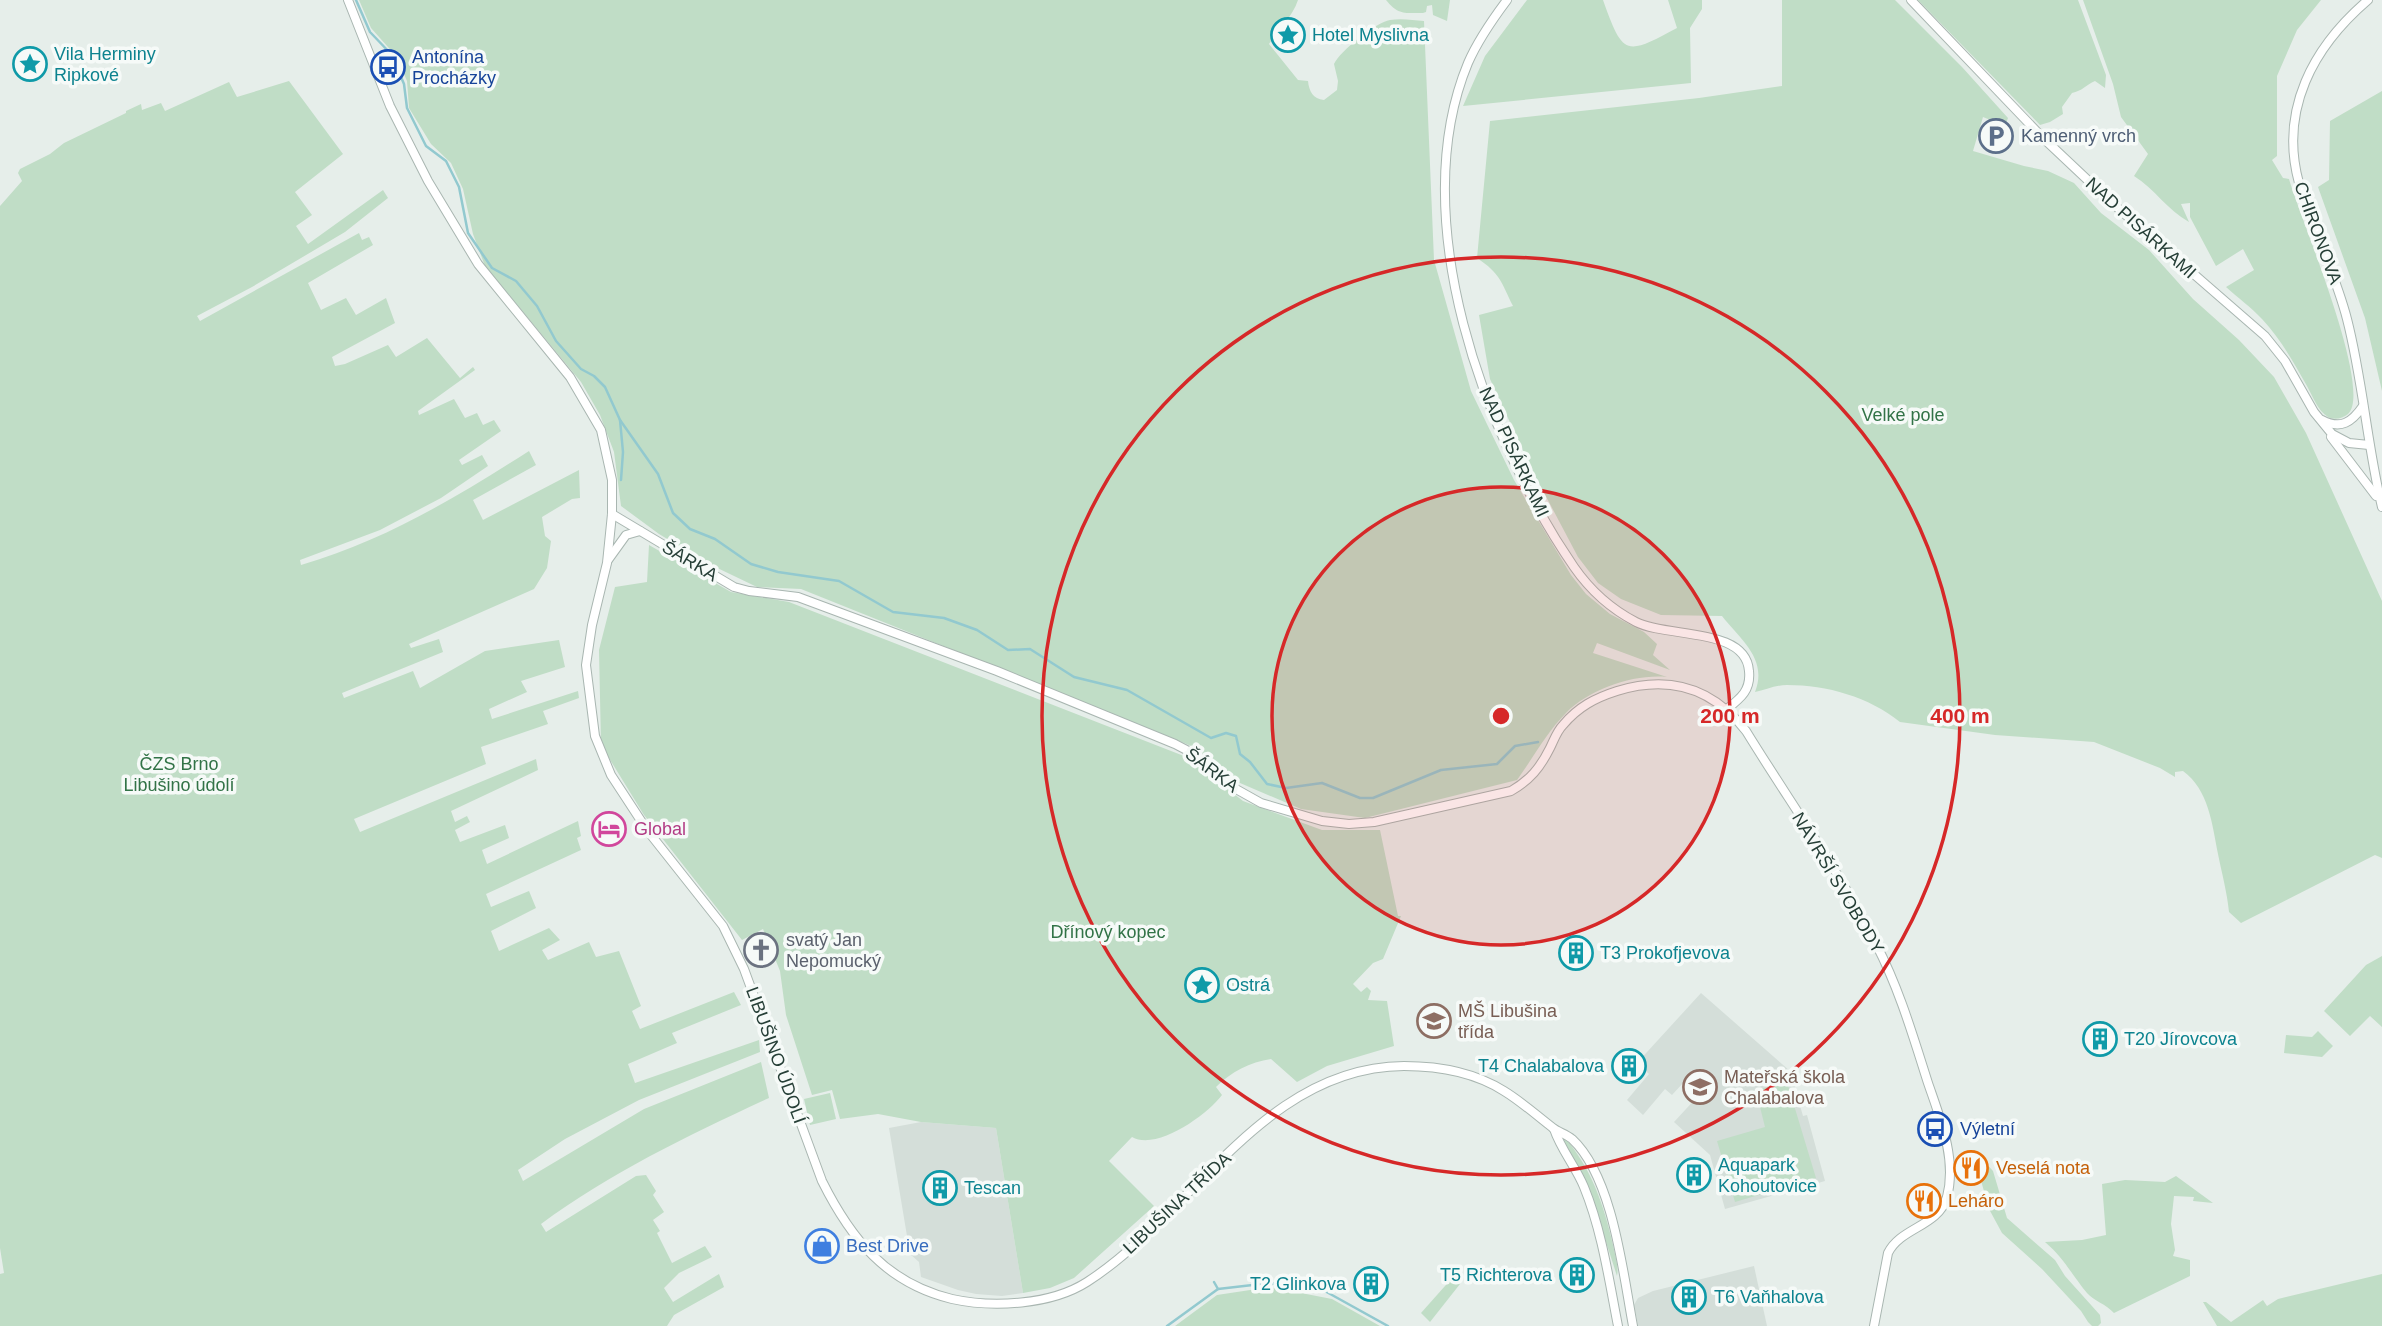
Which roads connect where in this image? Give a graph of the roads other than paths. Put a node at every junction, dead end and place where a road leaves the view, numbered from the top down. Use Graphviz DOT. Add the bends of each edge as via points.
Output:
graph roads {
  1 [pos="348,0"];
  2 [pos="1507,0"];
  3 [pos="1911,0"];
  4 [pos="2368,0"];
  5 [pos="2363,406"];
  6 [pos="2318,418"];
  7 [pos="2369,444"];
  8 [pos="2382,506"];
  9 [pos="612,514"];
  10 [pos="640,531"];
  11 [pos="607,563"];
  12 [pos="1727,709"];
  13 [pos="1554,1129"];
  14 [pos="822,1181"];
  15 [pos="1618,1326"];
  16 [pos="1633,1326"];
  17 [pos="1874,1326"];
  1 -- 9 [label="street" via="390,106 452,223 596,418 608,456"];
  2 -- 12 [label="street, NAD PISÁRKAMI" via="1469,63 1451,120 1446,163 1444,197 1453,280 1483,389 1546,521 1593,590 1638,623 1728,643 1745,656 1748,689"];
  3 -- 6 [label="street, NAD PISÁRKAMI" via="2035,130 2265,336"];
  4 -- 5 [label="street, CHIRONOVA" via="2333,33 2313,64 2297,101 2293,132 2299,183 2347,316"];
  5 -- 6 [label="street" via="2343,425"];
  5 -- 7 [label="street, CHIRONOVA"];
  6 -- 7 [label="street, NAD PISÁRKAMI" via="2340,440"];
  6 -- 8 [label="street"];
  7 -- 8 [label="street"];
  9 -- 10 [label="street, ŠÁRKA"];
  9 -- 11 [label="street, LIBUŠINO ÚDOLÍ"];
  10 -- 11 [label="street" via="626,535"];
  10 -- 12 [label="street, ŠÁRKA" via="733,587 798,597 998,671 1175,744 1261,803 1322,821 1374,822 1511,791 1538,770 1560,727 1577,710 1594,699 1638,685 1664,683 1690,689"];
  11 -- 14 [label="street, LIBUŠINO ÚDOLÍ" via="586,665 595,736 611,775 647,830 723,926 744,968"];
  12 -- 17 [label="street, NÁVRŠÍ SVOBODY" via="1746,731 1877,944 1906,1013 1948,1151 1950,1175 1941,1210 1892,1245"];
  13 -- 14 [label="street, LIBUŠINA TŘÍDA" via="1493,1084 1465,1073 1428,1066 1348,1074 1317,1086 1280,1109 1138,1243 1085,1284 1009,1304 937,1295 898,1276 854,1236"];
  13 -- 15 [label="street, LIBUŠINA TŘÍDA" via="1595,1215"];
  13 -- 16 [label="street, LIBUŠINA TŘÍDA" via="1571,1138 1598,1178"];
}
